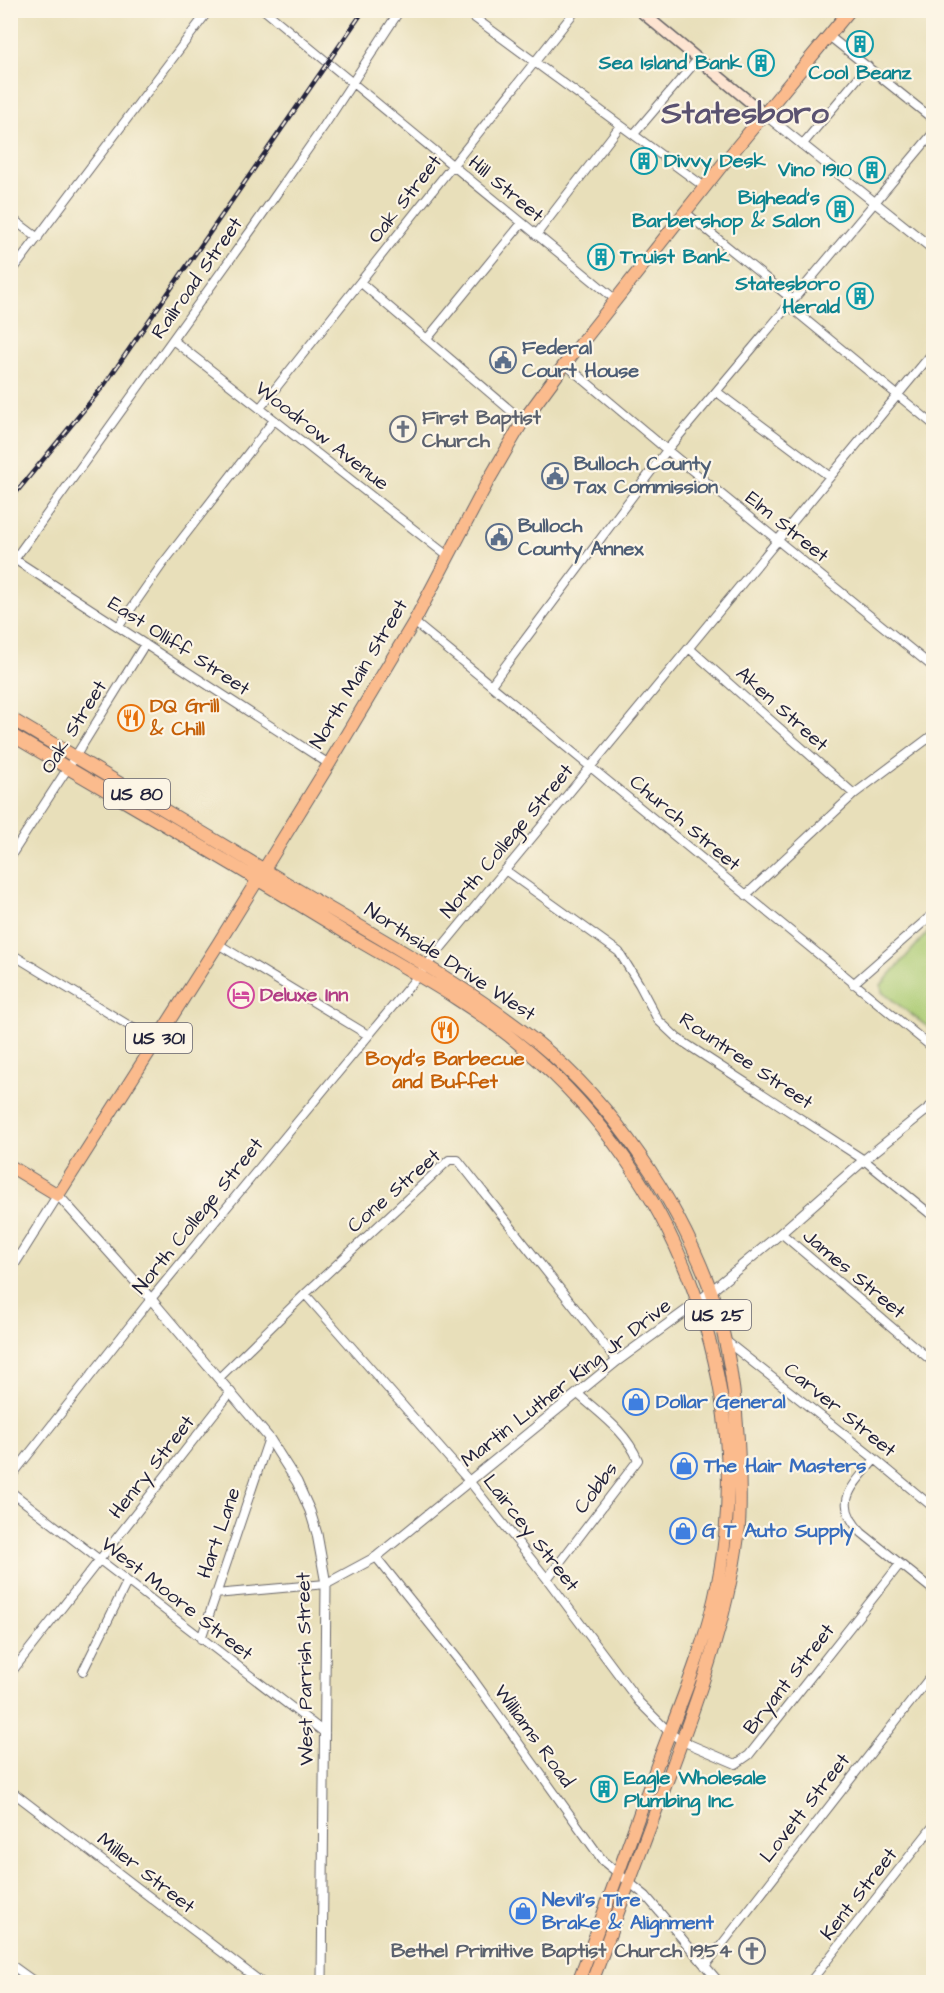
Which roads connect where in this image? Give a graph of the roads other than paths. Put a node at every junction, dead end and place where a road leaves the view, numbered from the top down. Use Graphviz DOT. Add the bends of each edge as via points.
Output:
graph roads {
  1 [pos="209,10"];
  2 [pos="264,10"];
  3 [pos="400,10"];
  4 [pos="464,10"];
  5 [pos="576,10"];
  6 [pos="639,10"];
  7 [pos="850,10"];
  8 [pos="829,36"];
  9 [pos="698,59"];
  10 [pos="536,63"];
  11 [pos="868,66"];
  12 [pos="352,83"];
  13 [pos="763,113"];
  14 [pos="933,120"];
  15 [pos="620,126"];
  16 [pos="933,132"];
  17 [pos="634,134"];
  18 [pos="802,145"];
  19 [pos="453,166"];
  20 [pos="706,188"];
  21 [pos="874,202"];
  22 [pos="686,213"];
  23 [pos="10,217"];
  24 [pos="522,223"];
  25 [pos="536,236"];
  26 [pos="38,238"];
  27 [pos="933,250"];
  28 [pos="10,274"];
  29 [pos="360,282"];
  30 [pos="616,300"];
  31 [pos="791,303"];
  32 [pos="427,339"];
  33 [pos="174,341"];
  34 [pos="933,351"];
  35 [pos="565,364"];
  36 [pos="717,392"];
  37 [pos="897,395"];
  38 [pos="260,408"];
  39 [pos="274,420"];
  40 [pos="523,421"];
  41 [pos="933,425"];
  42 [pos="668,450"];
  43 [pos="829,477"];
  44 [pos="777,540"];
  45 [pos="449,557"];
  46 [pos="12,559"];
  47 [pos="414,622"];
  48 [pos="119,626"];
  49 [pos="145,644"];
  50 [pos="689,648"];
  51 [pos="933,668"];
  52 [pos="491,685"];
  53 [pos="10,718"];
  54 [pos="10,734"];
  55 [pos="933,734"];
  56 [pos="75,757"];
  57 [pos="329,764"];
  58 [pos="591,766"];
  59 [pos="68,768"];
  60 [pos="854,794"];
  61 [pos="10,857"];
  62 [pos="505,870"];
  63 [pos="261,874"];
  64 [pos="746,895"];
  65 [pos="933,913"];
  66 [pos="218,944"];
  67 [pos="10,952"];
  68 [pos="421,970"];
  69 [pos="853,984"];
  70 [pos="368,1035"];
  71 [pos="156,1042"];
  72 [pos="933,1049"];
  73 [pos="933,1104"];
  74 [pos="864,1160"];
  75 [pos="10,1166"];
  76 [pos="58,1195"];
  77 [pos="933,1217"];
  78 [pos="781,1233"];
  79 [pos="10,1271"];
  80 [pos="711,1292"];
  81 [pos="305,1293"];
  82 [pos="151,1299"];
  83 [pos="698,1302"];
  84 [pos="724,1340"];
  85 [pos="617,1361"];
  86 [pos="933,1363"];
  87 [pos="219,1378"];
  88 [pos="231,1392"];
  89 [pos="578,1394"];
  90 [pos="269,1438"];
  91 [pos="875,1459"];
  92 [pos="10,1478"];
  93 [pos="470,1482"];
  94 [pos="10,1491"];
  95 [pos="933,1508"];
  96 [pos="376,1557"];
  97 [pos="100,1560"];
  98 [pos="900,1564"];
  99 [pos="548,1579"];
  100 [pos="127,1582"];
  101 [pos="326,1584"];
  102 [pos="933,1591"];
  103 [pos="215,1594"];
  104 [pos="201,1639"];
  105 [pos="83,1671"];
  106 [pos="933,1672"];
  107 [pos="10,1674"];
  108 [pos="325,1733"];
  109 [pos="670,1733"];
  110 [pos="682,1741"];
  111 [pos="10,1790"];
  112 [pos="933,1825"];
  113 [pos="617,1874"];
  114 [pos="628,1883"];
  115 [pos="10,1964"];
  116 [pos="705,1966"];
  117 [pos="35,1983"];
  118 [pos="261,1983"];
  119 [pos="322,1983"];
  120 [pos="578,1983"];
  121 [pos="592,1983"];
  122 [pos="719,1983"];
  123 [pos="810,1983"];
  1 -- 26 [label="street"];
  2 -- 12 [label="street, Hill Street"];
  3 -- 12 [label="street, Railroad Street"];
  4 -- 10 [label="street"];
  5 -- 10 [label="street, Oak Street"];
  6 -- 9 [label="main road"];
  7 -- 8 [label="main road, North Main Street"];
  8 -- 11 [label="street"];
  8 -- 13 [label="main road, North Main Street"];
  9 -- 13 [label="main road"];
  9 -- 17 [label="street"];
  10 -- 15 [label="street"];
  10 -- 19 [label="street, Oak Street"];
  11 -- 14 [label="street"];
  11 -- 18 [label="street"];
  12 -- 19 [label="street, Hill Street"];
  12 -- 33 [label="street, Railroad Street"];
  13 -- 18 [label="street"];
  13 -- 20 [label="main road, North Main Street"];
  15 -- 17 [label="street"];
  15 -- 25 [label="street"];
  16 -- 21 [label="street"];
  17 -- 20 [label="street"];
  18 -- 21 [label="street"];
  19 -- 24 [label="street, Hill Street"];
  19 -- 29 [label="street, Oak Street"];
  20 -- 22 [label="main road, North Main Street"];
  21 -- 27 [label="street"];
  21 -- 31 [label="street"];
  22 -- 30 [label="main road, North Main Street"];
  22 -- 31 [label="street"];
  23 -- 26 [label="street"];
  24 -- 25 [label="street, Hill Street"];
  24 -- 32 [label="street"];
  25 -- 30 [label="street, Hill Street"];
  26 -- 28 [label="street"];
  29 -- 32 [label="street"];
  29 -- 38 [label="street, Oak Street"];
  30 -- 35 [label="main road, North Main Street"];
  31 -- 36 [label="street"];
  31 -- 37 [label="street"];
  32 -- 40 [label="street"];
  33 -- 38 [label="street, Woodrow Avenue"];
  33 -- 46 [label="street, Railroad Street"];
  34 -- 37 [label="street, North College Street"];
  35 -- 40 [label="main road, North Main Street"];
  35 -- 42 [label="street, Elm Street"];
  36 -- 42 [label="street"];
  36 -- 43 [label="street"];
  37 -- 41 [label="street"];
  37 -- 43 [label="street, North College Street"];
  38 -- 39 [label="street, Woodrow Avenue"];
  39 -- 45 [label="street, Woodrow Avenue"];
  39 -- 48 [label="street"];
  40 -- 45 [label="main road, North Main Street"];
  42 -- 44 [label="street, Elm Street"];
  42 -- 52 [label="street"];
  43 -- 44 [label="street, North College Street"];
  44 -- 50 [label="street, North College Street"];
  44 -- 51 [label="street, Elm Street"];
  45 -- 47 [label="main road, North Main Street"];
  46 -- 48 [label="street, East Olliff Street"];
  47 -- 52 [label="street, Church Street"];
  47 -- 57 [label="main road, North Main Street"];
  48 -- 49 [label="street, East Olliff Street"];
  49 -- 56 [label="street, Oak Street"];
  49 -- 57 [label="street, East Olliff Street"];
  50 -- 58 [label="street, North College Street"];
  50 -- 60 [label="street, Aken Street"];
  52 -- 58 [label="street, Church Street"];
  53 -- 56 [label="main road, US 80"];
  54 -- 59 [label="main road, US 80"];
  55 -- 60 [label="street"];
  56 -- 59 [label="street, Oak Street"];
  56 -- 63 [label="main road, US 80"];
  57 -- 63 [label="main road, North Main Street"];
  58 -- 62 [label="street, North College Street"];
  58 -- 64 [label="street, Church Street"];
  59 -- 61 [label="street, Oak Street"];
  59 -- 63 [label="main road, US 80"];
  60 -- 64 [label="street"];
  62 -- 68 [label="street, North College Street"];
  62 -- 74 [label="street, Rountree Street" via="619,952 658,1020 676,1038"];
  63 -- 66 [label="main road, North Main Street / US 301"];
  63 -- 68 [label="main road, Northside Drive West / US 25"];
  64 -- 69 [label="street, Church Street"];
  65 -- 69 [label="street"];
  66 -- 70 [label="street"];
  66 -- 71 [label="main road, North Main Street / US 301"];
  67 -- 71 [label="street"];
  68 -- 70 [label="street, North College Street"];
  68 -- 80 [label="main road, Northside Drive West / US 25" via="496,1011 591,1095 627,1137 656,1180"];
  68 -- 83 [label="main road, Northside Drive West / US 25" via="525,1048 576,1097 622,1152 674,1241"];
  69 -- 72 [label="street, Church Street"];
  70 -- 82 [label="street, North College Street"];
  71 -- 76 [label="main road, North Main Street / US 301"];
  73 -- 74 [label="street, Martin Luther King Jr Drive"];
  74 -- 77 [label="street, Rountree Street"];
  74 -- 78 [label="street, Martin Luther King Jr Drive"];
  75 -- 76 [label="main road"];
  76 -- 79 [label="street, North Main Street"];
  76 -- 82 [label="street, West Parrish Street"];
  78 -- 80 [label="street, Martin Luther King Jr Drive"];
  78 -- 86 [label="street, James Street"];
  80 -- 83 [label="street, Martin Luther King Jr Drive"];
  80 -- 84 [label="main road, Northside Drive West / US 25"];
  81 -- 85 [label="street, Cone Street" via="449,1160 458,1160"];
  81 -- 87 [label="street, Cone Street"];
  81 -- 93 [label="street, Laircey Street"];
  82 -- 87 [label="street, West Parrish Street"];
  82 -- 92 [label="street, North College Street"];
  83 -- 85 [label="street, Martin Luther King Jr Drive"];
  83 -- 109 [label="main road, Northside Drive West / US 25" via="715,1356 723,1412 728,1466 725,1534 718,1583 700,1650"];
  84 -- 91 [label="street, Carver Street"];
  84 -- 110 [label="main road, Northside Drive West / US 25" via="733,1382 738,1444 738,1535 719,1631"];
  85 -- 89 [label="street, Martin Luther King Jr Drive"];
  87 -- 88 [label="street, West Parrish Street"];
  88 -- 90 [label="street, West Parrish Street"];
  88 -- 97 [label="street, Henry Street"];
  89 -- 93 [label="street, Martin Luther King Jr Drive"];
  89 -- 99 [label="street, Cobbs" via="625,1436 638,1460"];
  90 -- 101 [label="street, West Parrish Street" via="310,1511"];
  90 -- 103 [label="street, Hart Lane"];
  91 -- 95 [label="street, Carver Street"];
  91 -- 98 [label="street" via="850,1489 846,1511 862,1533"];
  93 -- 96 [label="street, Martin Luther King Jr Drive"];
  93 -- 99 [label="street, Laircey Street"];
  94 -- 97 [label="street, West Moore Street"];
  96 -- 101 [label="street, Martin Luther King Jr Drive"];
  96 -- 113 [label="street, Williams Road" via="465,1668 603,1861"];
  97 -- 100 [label="street, West Moore Street"];
  97 -- 107 [label="street, Henry Street"];
  98 -- 102 [label="street"];
  98 -- 110 [label="street, Bryant Street" via="749,1755 736,1764"];
  99 -- 109 [label="street, Laircey Street" via="639,1702"];
  100 -- 104 [label="street, West Moore Street"];
  100 -- 105 [label="street"];
  101 -- 103 [label="street, Martin Luther King Jr Drive"];
  101 -- 108 [label="street, West Parrish Street"];
  103 -- 104 [label="street, Hart Lane"];
  104 -- 108 [label="street, West Moore Street"];
  106 -- 116 [label="street, Lovett Street"];
  108 -- 119 [label="street, West Parrish Street"];
  109 -- 110 [label="street, Laircey Street"];
  109 -- 113 [label="main road, Northside Drive West / US 25"];
  110 -- 114 [label="main road, Northside Drive West / US 25"];
  111 -- 118 [label="street, Miller Street"];
  112 -- 123 [label="street, Kent Street"];
  113 -- 114 [label="street, Williams Road"];
  113 -- 120 [label="main road, Northside Drive West / US 25"];
  114 -- 116 [label="street, Williams Road" via="646,1896"];
  114 -- 121 [label="main road, Northside Drive West / US 25"];
  115 -- 117 [label="street"];
  116 -- 122 [label="street, Williams Road"];
}
